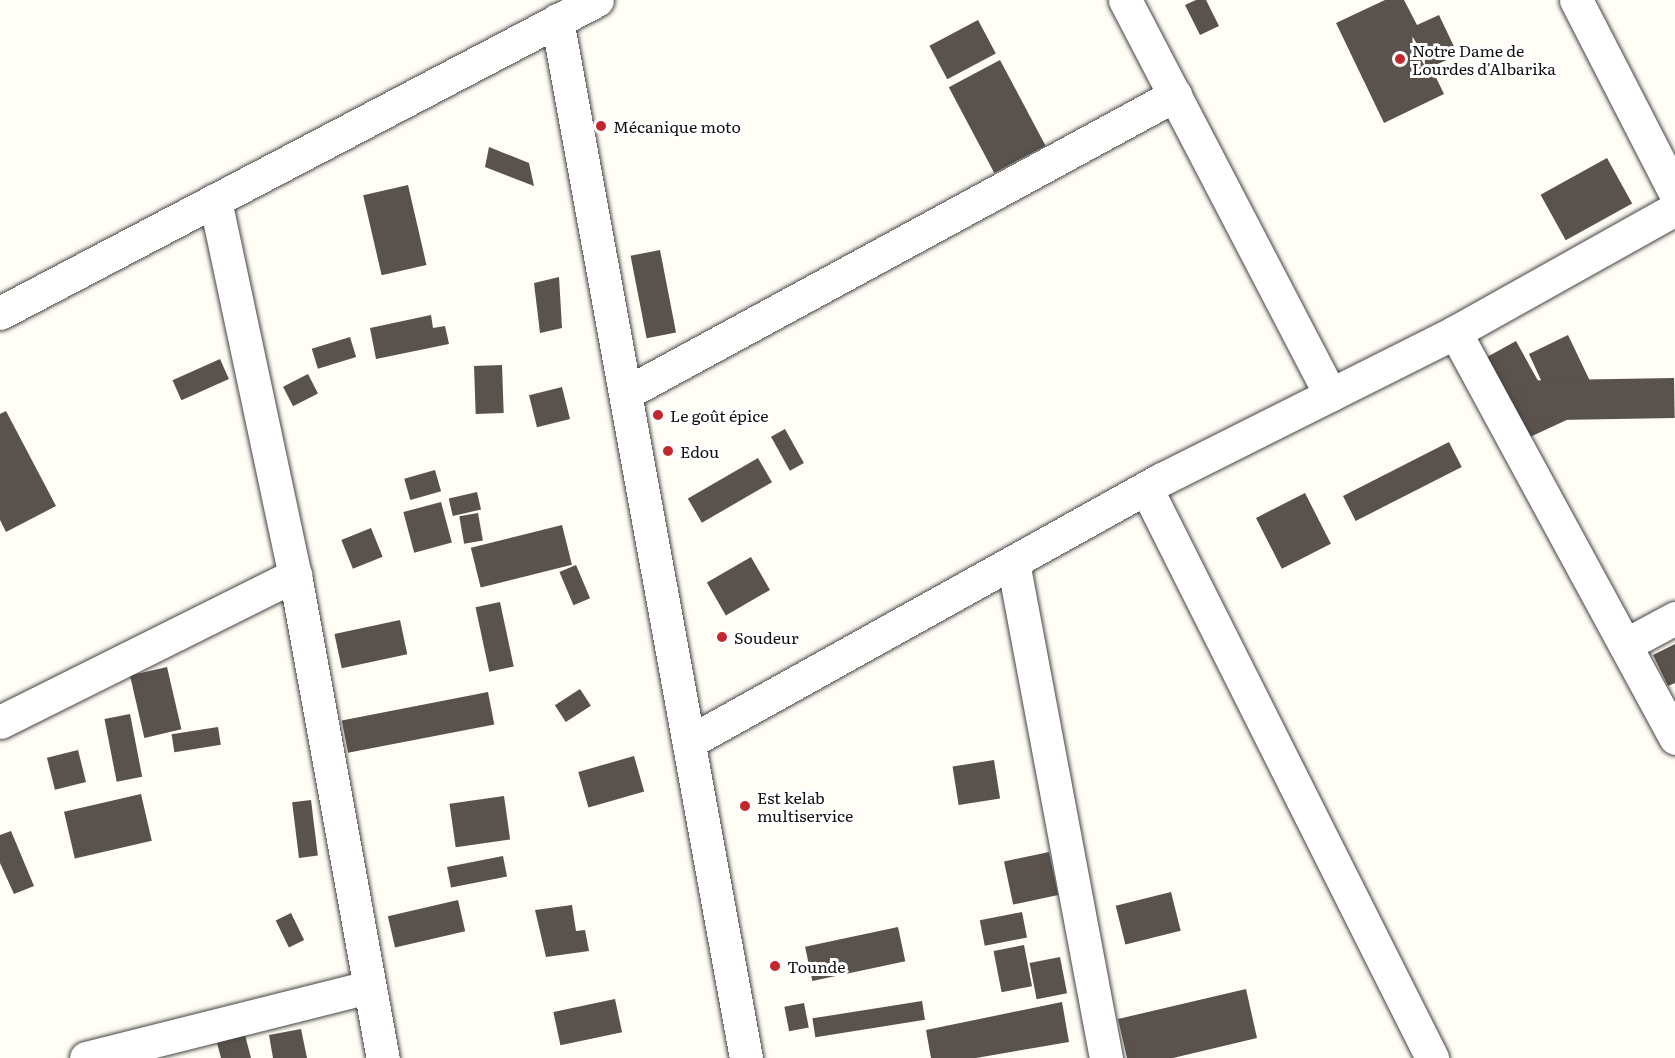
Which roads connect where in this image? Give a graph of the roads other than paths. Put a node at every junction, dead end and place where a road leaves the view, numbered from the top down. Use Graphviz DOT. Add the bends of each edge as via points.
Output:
graph roads {
  1 [pos="597,0"];
  2 [pos="1125,0"];
  3 [pos="1576,0"];
  4 [pos="557,20"];
  5 [pos="1175,95"];
  6 [pos="1675,193"];
  7 [pos="215,200"];
  8 [pos="1675,209"];
  9 [pos="0,313"];
  10 [pos="1455,332"];
  11 [pos="626,393"];
  12 [pos="1331,395"];
  13 [pos="1146,488"];
  14 [pos="1013,562"];
  15 [pos="295,574"];
  16 [pos="1675,618"];
  17 [pos="1625,645"];
  18 [pos="0,722"];
  19 [pos="1675,738"];
  20 [pos="689,742"];
  21 [pos="368,987"];
  22 [pos="86,1058"];
  23 [pos="383,1058"];
  24 [pos="746,1058"];
  25 [pos="1106,1058"];
  26 [pos="1432,1058"];
  1 -- 4 [label="street"];
  2 -- 5 [label="street"];
  3 -- 6 [label="street"];
  4 -- 7 [label="street"];
  4 -- 11 [label="street"];
  5 -- 11 [label="street"];
  5 -- 12 [label="street"];
  7 -- 9 [label="street"];
  7 -- 15 [label="street"];
  8 -- 10 [label="street"];
  10 -- 12 [label="street"];
  10 -- 17 [label="street"];
  11 -- 20 [label="street"];
  12 -- 13 [label="street"];
  13 -- 14 [label="street"];
  13 -- 26 [label="street"];
  14 -- 20 [label="street"];
  14 -- 25 [label="street"];
  15 -- 18 [label="street"];
  15 -- 21 [label="street"];
  16 -- 17 [label="street"];
  17 -- 19 [label="street"];
  20 -- 24 [label="street"];
  21 -- 22 [label="street"];
  21 -- 23 [label="street"];
}
